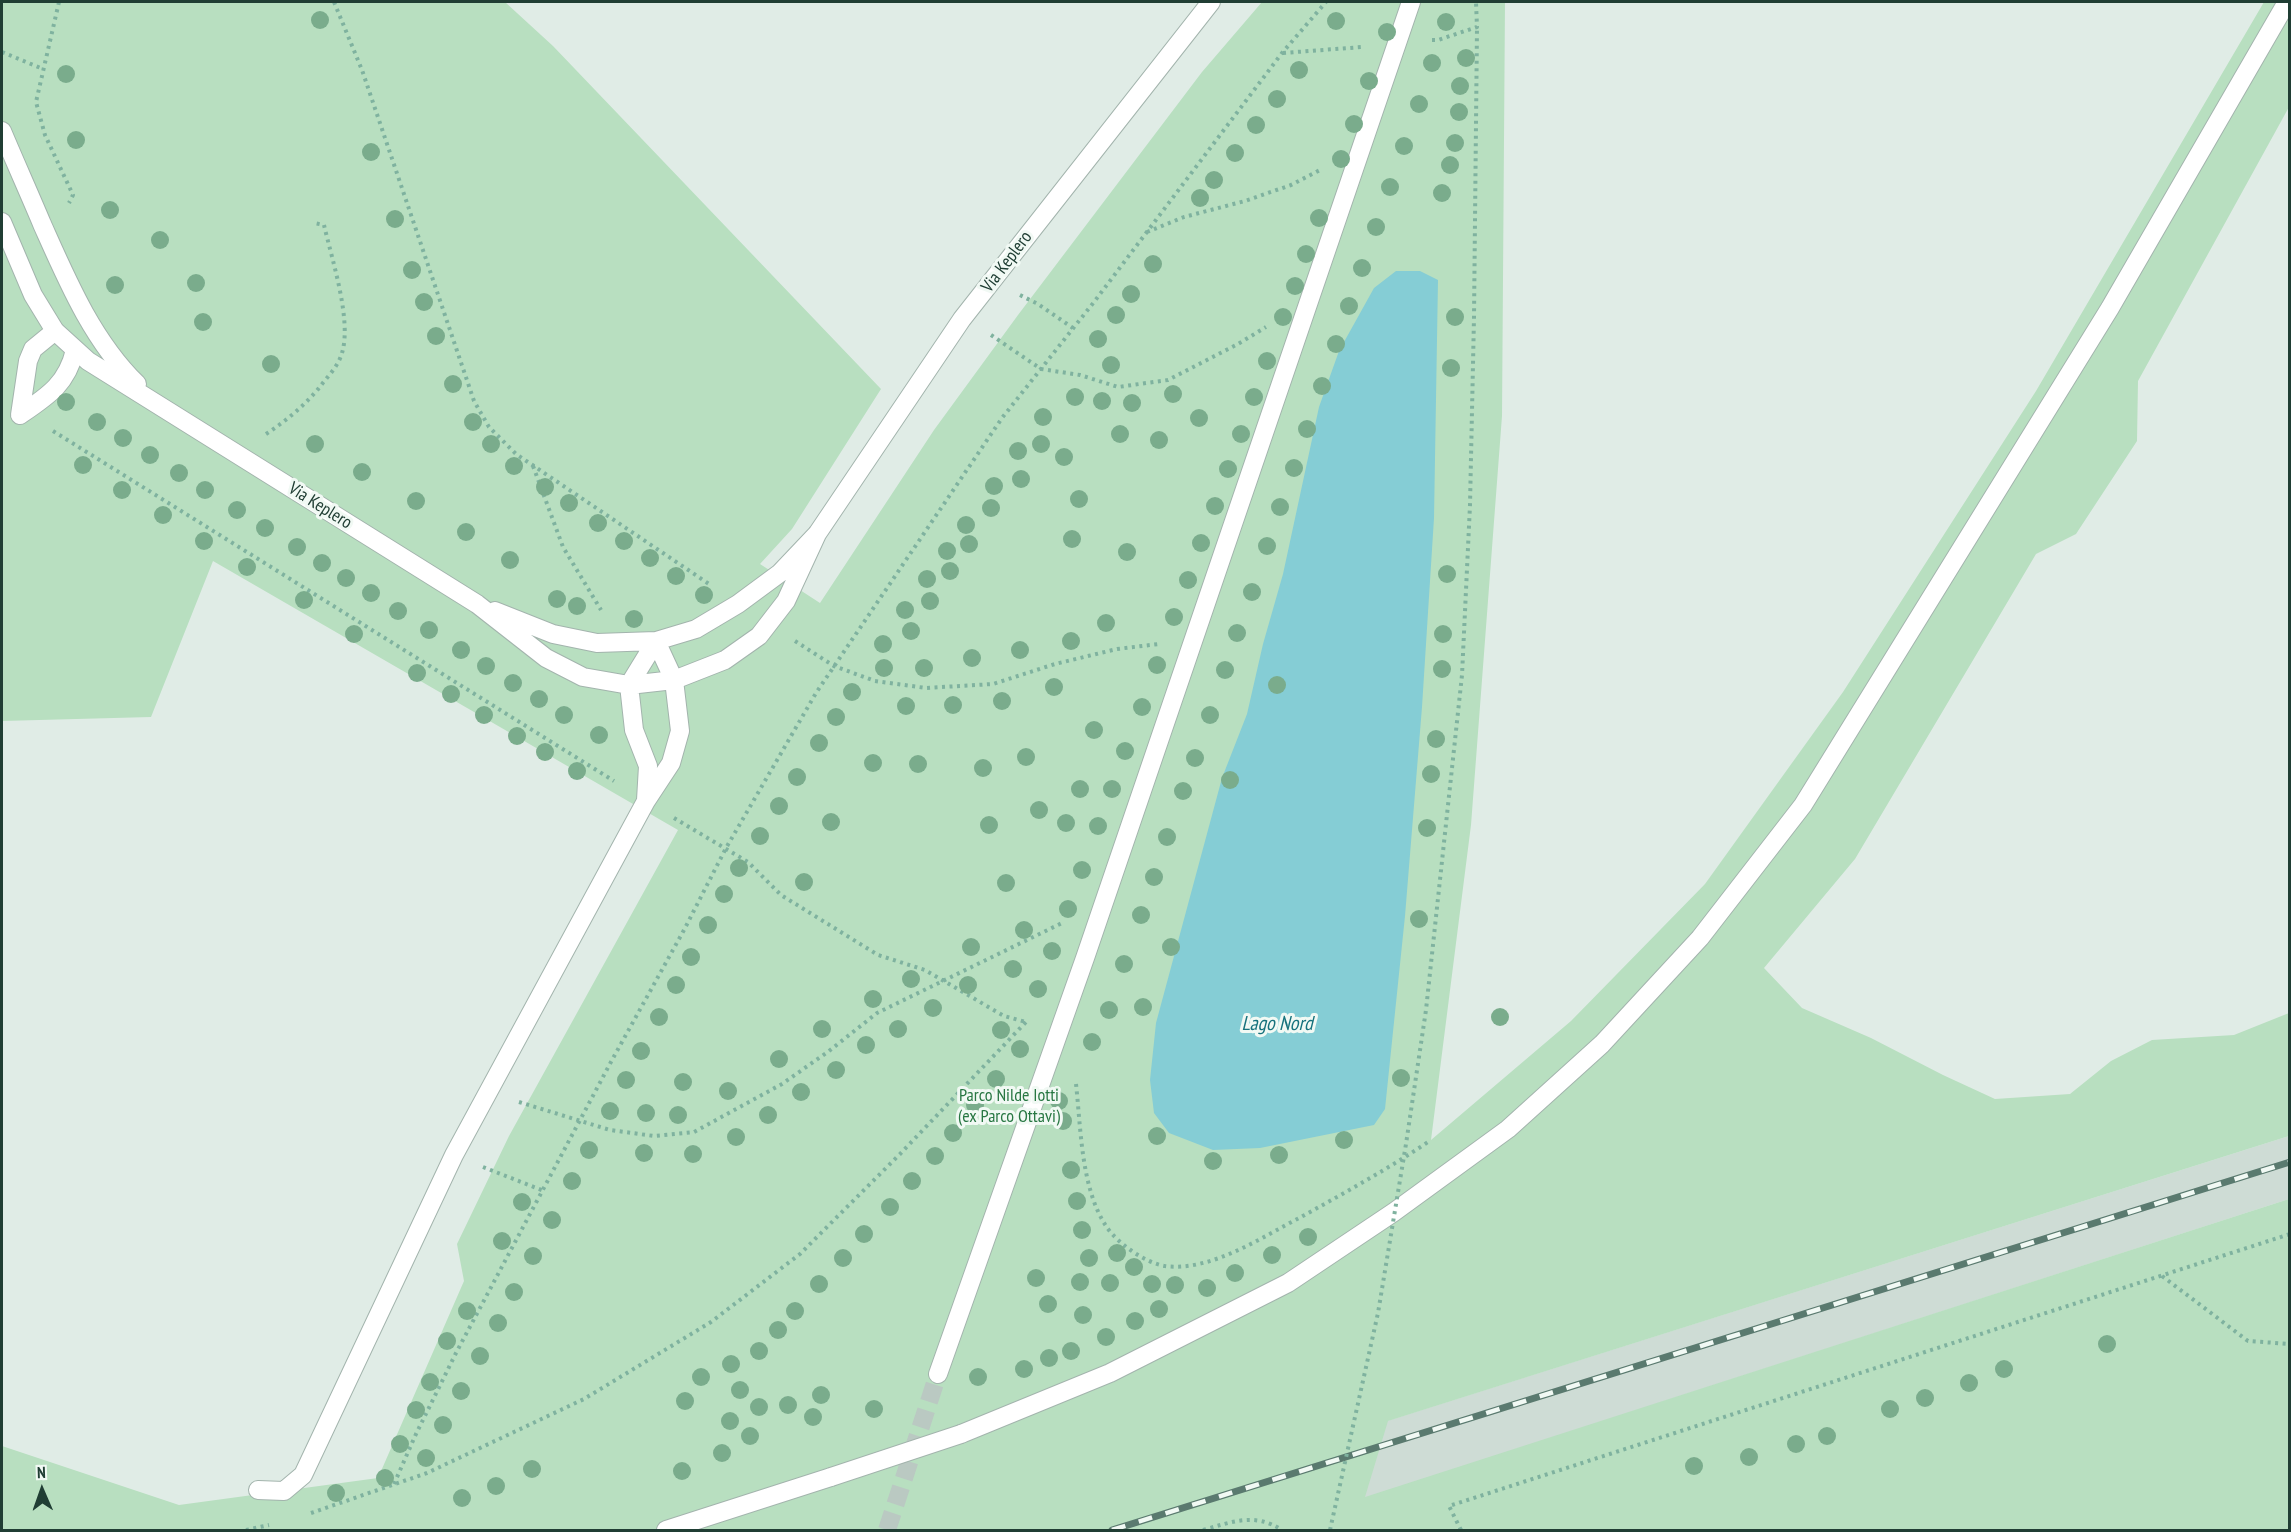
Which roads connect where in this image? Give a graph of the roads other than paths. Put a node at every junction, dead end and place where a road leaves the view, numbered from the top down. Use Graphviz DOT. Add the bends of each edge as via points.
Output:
graph roads {
  1 [pos="1211,2"];
  2 [pos="1411,2"];
  3 [pos="2287,3"];
  4 [pos="2,131"];
  5 [pos="2,222"];
  6 [pos="55,331"];
  7 [pos="75,350"];
  8 [pos="162,408"];
  9 [pos="817,534"];
  10 [pos="477,604"];
  11 [pos="656,641"];
  12 [pos="674,680"];
  13 [pos="629,685"];
  14 [pos="646,801"];
  15 [pos="938,1374"];
  16 [pos="258,1490"];
  17 [pos="666,1530"];
  1 -- 9 [label="street, Via Keplero" via="962,319"];
  2 -- 15 [label="street"];
  3 -- 17 [label="street, bridge" via="2104,318 1803,805 1700,938 1602,1044 1509,1129 1288,1282 1110,1373 961,1434"];
  4 -- 8 [label="street, Via Keplero" via="69,285 94,330 125,372"];
  5 -- 6 [label="street, Via Keplero" via="33,296"];
  6 -- 7 [label="street, Via Keplero"];
  6 -- 7 [label="street" via="33,349 20,415 62,381"];
  7 -- 8 [label="street, Via Keplero"];
  8 -- 10 [label="street, Via Keplero"];
  9 -- 11 [label="street" via="780,573 738,604 696,629"];
  9 -- 12 [label="street" via="786,601 759,636 725,660"];
  10 -- 11 [label="street" via="553,634 597,643"];
  10 -- 13 [label="street" via="546,658 583,677"];
  11 -- 12 [label="street"];
  11 -- 13 [label="street"];
  12 -- 13 [label="street"];
  12 -- 14 [label="street" via="680,731 671,764"];
  13 -- 14 [label="street" via="634,730 648,766"];
  14 -- 16 [label="street" via="454,1155 303,1475 284,1491"];
}
